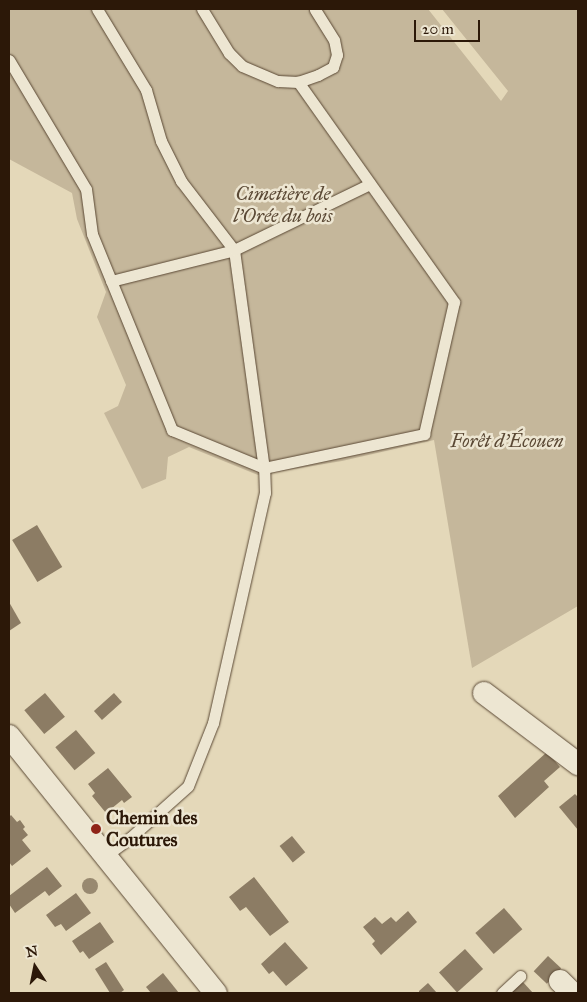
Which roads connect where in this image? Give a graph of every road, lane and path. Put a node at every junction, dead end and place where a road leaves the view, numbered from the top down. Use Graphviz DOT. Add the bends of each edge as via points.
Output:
graph roads {
  1 [pos="97,9"];
  2 [pos="202,9"];
  3 [pos="315,9"];
  4 [pos="9,60"];
  5 [pos="298,82"];
  6 [pos="370,184"];
  7 [pos="234,250"];
  8 [pos="111,281"];
  9 [pos="264,468"];
  10 [pos="484,693"];
  11 [pos="9,736"];
  12 [pos="578,764"];
  13 [pos="105,856"];
  14 [pos="520,976"];
  15 [pos="216,993"];
  16 [pos="502,993"];
  1 -- 7 [label="lane" via="146,90 161,141 181,181"];
  2 -- 5 [label="lane" via="229,53 242,66 278,81"];
  3 -- 5 [label="lane" via="334,40 337,54 333,67"];
  4 -- 8 [label="lane" via="86,189 92,234"];
  5 -- 6 [label="lane"];
  6 -- 7 [label="lane"];
  6 -- 9 [label="lane" via="454,302 424,434"];
  7 -- 8 [label="lane"];
  7 -- 9 [label="lane"];
  8 -- 9 [label="lane" via="172,430"];
  9 -- 13 [label="lane" via="265,493 213,724 188,786"];
  10 -- 12 [label="street"];
  11 -- 13 [label="street"];
  13 -- 15 [label="street"];
  14 -- 16 [label="lane"];
}
